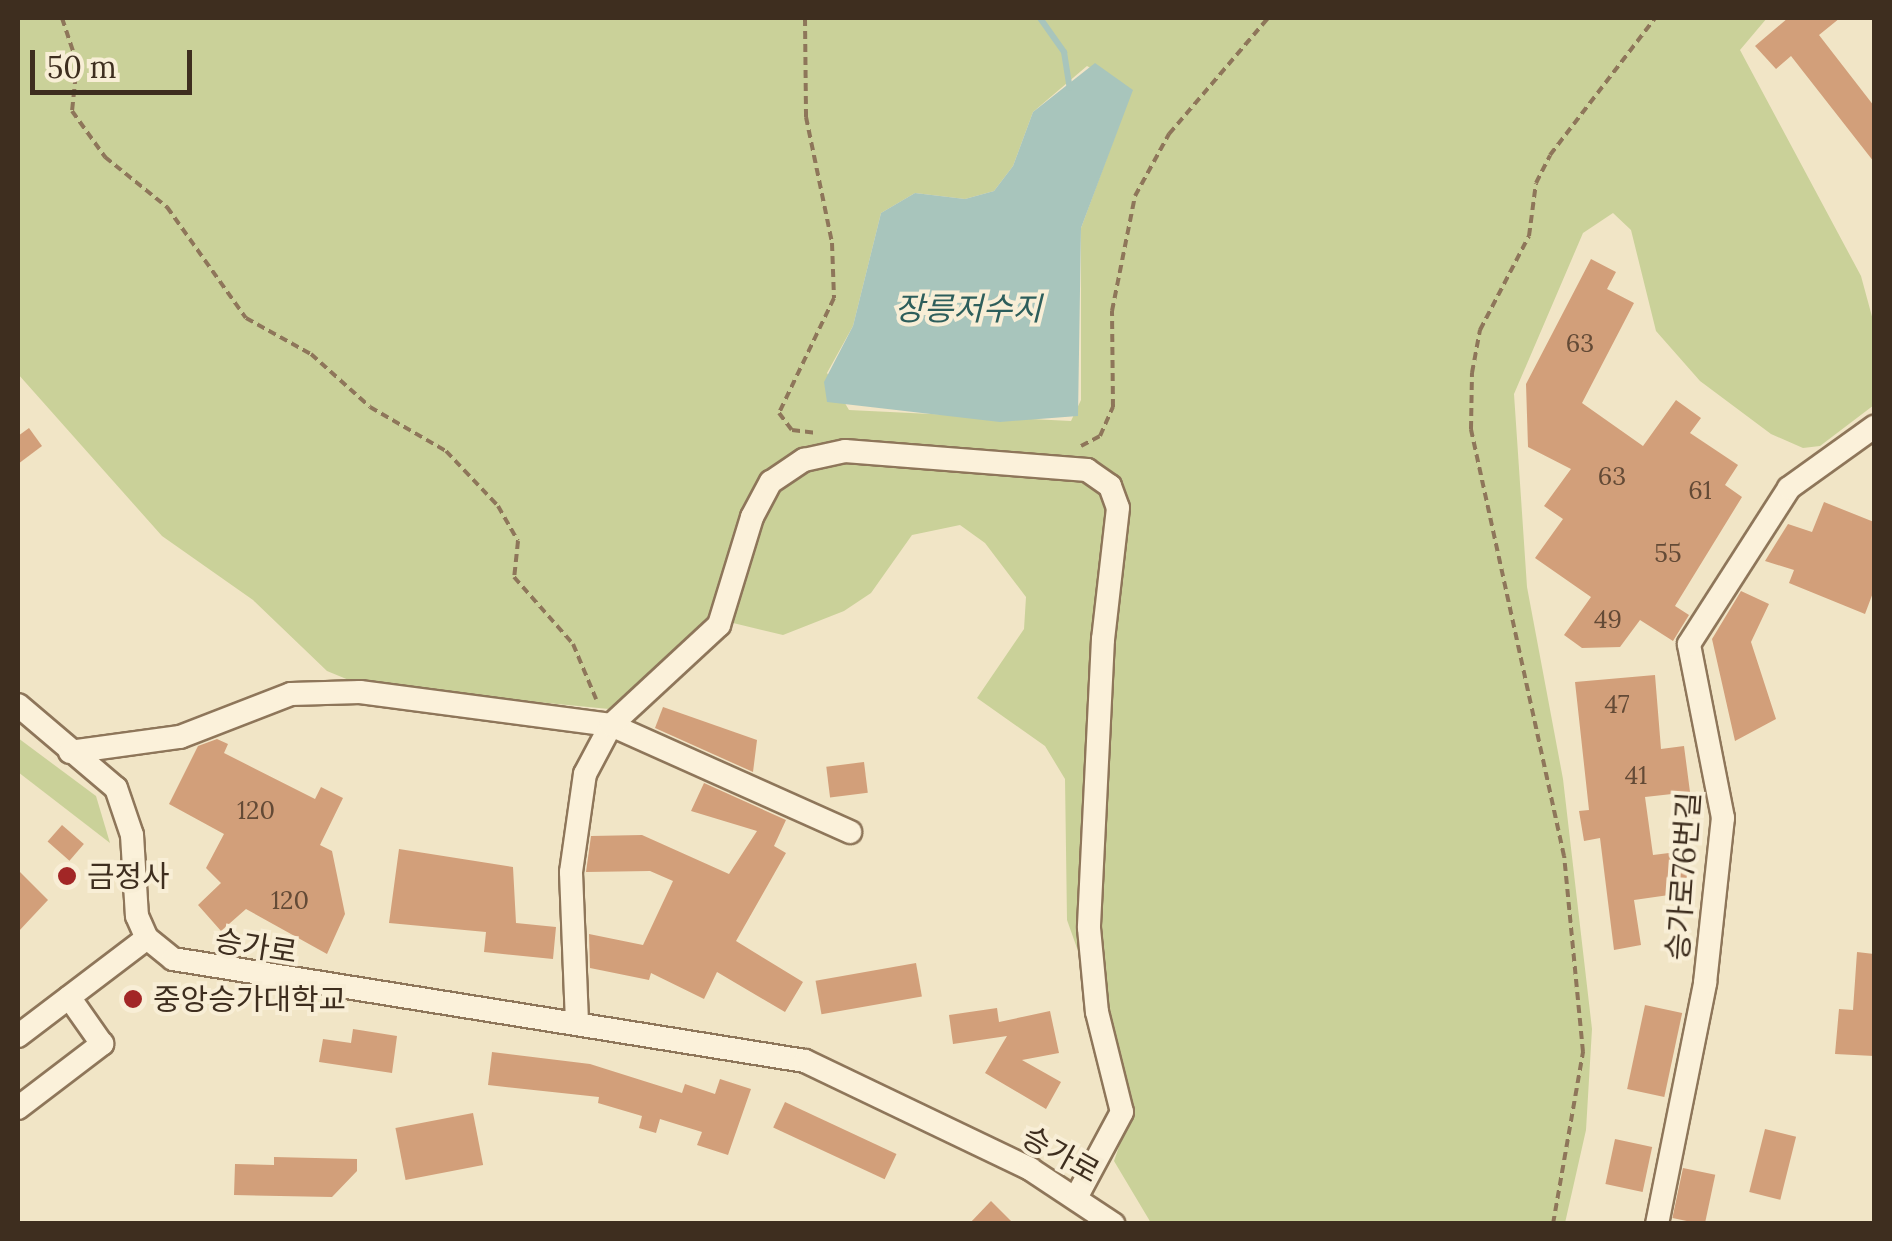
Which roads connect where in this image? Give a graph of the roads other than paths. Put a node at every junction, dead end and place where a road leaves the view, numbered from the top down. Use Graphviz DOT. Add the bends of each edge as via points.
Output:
graph roads {
  1 [pos="1874,427"];
  2 [pos="18,705"];
  3 [pos="611,726"];
  4 [pos="70,752"];
  5 [pos="850,832"];
  6 [pos="147,938"];
  7 [pos="68,998"];
  8 [pos="576,1022"];
  9 [pos="18,1036"];
  10 [pos="18,1108"];
  11 [pos="1077,1196"];
  12 [pos="1113,1224"];
  13 [pos="1657,1224"];
  1 -- 13 [label="street, 승가로76번길" via="1789,488 1689,644 1723,818 1705,983"];
  2 -- 4 [label="street"];
  3 -- 4 [label="street" via="314,690 180,737"];
  3 -- 5 [label="street"];
  3 -- 8 [label="street" via="585,774 574,832"];
  3 -- 11 [label="street" via="713,635 760,498 794,464 823,454 896,452 1050,462 1100,476 1116,496 1118,524 1103,639 1090,949 1122,1112"];
  4 -- 6 [label="street" via="108,780 128,809 135,905"];
  6 -- 7 [label="street"];
  6 -- 8 [label="street, 승가로" via="193,966"];
  7 -- 9 [label="street"];
  7 -- 10 [label="street" via="102,1044"];
  8 -- 11 [label="street, 승가로" via="828,1069"];
  11 -- 12 [label="street, 승가로"];
}
